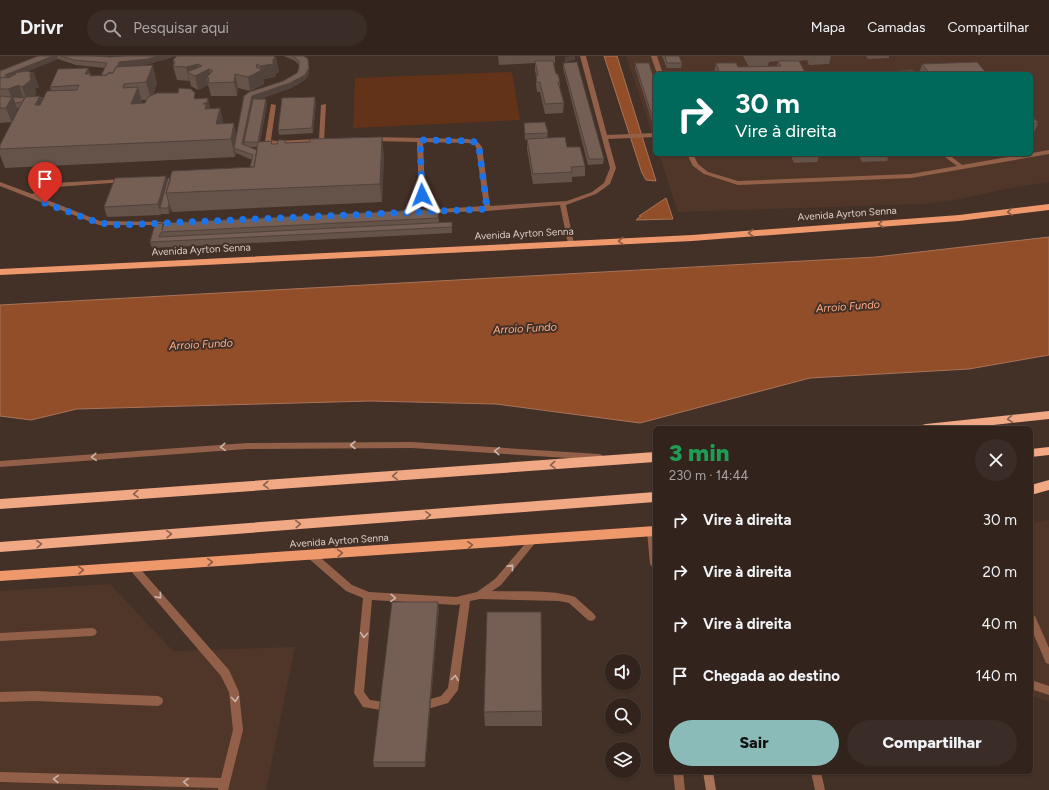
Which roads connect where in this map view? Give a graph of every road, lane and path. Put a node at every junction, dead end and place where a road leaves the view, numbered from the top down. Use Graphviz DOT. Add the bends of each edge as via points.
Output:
graph roads {
  1 [pos="583,56"];
  2 [pos="654,56"];
  3 [pos="659,72"];
  4 [pos="273,105"];
  5 [pos="324,105"];
  6 [pos="653,135"];
  7 [pos="604,137"];
  8 [pos="363,140"];
  9 [pos="420,140"];
  10 [pos="1049,152"];
  11 [pos="1033,155"];
  12 [pos="691,156"];
  13 [pos="947,156"];
  14 [pos="1024,156"];
  15 [pos="960,166"];
  16 [pos="126,181"];
  17 [pos="0,184"];
  18 [pos="422,195"];
  19 [pos="31,197"];
  20 [pos="563,204"];
  21 [pos="1049,208"];
  22 [pos="487,209"];
  23 [pos="416,212"];
  24 [pos="170,224"];
  25 [pos="570,244"];
  26 [pos="0,272"];
  27 [pos="1049,415"];
  28 [pos="945,426"];
  29 [pos="1049,451"];
  30 [pos="1033,453"];
  31 [pos="653,457"];
  32 [pos="634,460"];
  33 [pos="0,464"];
  34 [pos="1049,485"];
  35 [pos="1049,488"];
  36 [pos="1033,489"];
  37 [pos="1033,490"];
  38 [pos="653,497"];
  39 [pos="0,504"];
  40 [pos="653,531"];
  41 [pos="533,540"];
  42 [pos="0,547"];
  43 [pos="311,555"];
  44 [pos="133,567"];
  45 [pos="0,576"];
  46 [pos="480,595"];
  47 [pos="368,596"];
  48 [pos="466,598"];
  49 [pos="591,617"];
  50 [pos="1033,620"];
  51 [pos="92,632"];
  52 [pos="0,637"];
  53 [pos="1049,660"];
  54 [pos="1033,685"];
  55 [pos="1049,691"];
  56 [pos="0,697"];
  57 [pos="158,701"];
  58 [pos="431,703"];
  59 [pos="381,705"];
  60 [pos="678,774"];
  61 [pos="816,774"];
  62 [pos="0,777"];
  63 [pos="224,786"];
  64 [pos="680,790"];
  65 [pos="820,790"];
  1 -- 7 [label="street"];
  2 -- 3 [label="street"];
  4 -- 5 [label="street" via="268,141 275,143 326,141"];
  6 -- 7 [label="street"];
  7 -- 20 [label="street" via="614,168 607,184 580,200"];
  8 -- 9 [label="street"];
  9 -- 18 [label="street"];
  9 -- 22 [label="street" via="476,142 479,147"];
  10 -- 11 [label="street"];
  12 -- 15 [label="street" via="695,165 706,173 738,183 911,176"];
  13 -- 15 [label="street"];
  14 -- 15 [label="street"];
  16 -- 19 [label="street" via="55,185"];
  17 -- 19 [label="street"];
  19 -- 24 [label="street" via="99,223"];
  20 -- 22 [label="street"];
  20 -- 25 [label="street"];
  21 -- 25 [label="highway, Avenida Ayrton Senna, one-way" via="959,218"];
  22 -- 23 [label="street"];
  25 -- 26 [label="highway, Avenida Ayrton Senna"];
  27 -- 28 [label="highway, one-way"];
  29 -- 30 [label="highway"];
  31 -- 32 [label="highway"];
  32 -- 33 [label="street, one-way" via="412,445 247,446"];
  32 -- 39 [label="highway, one-way"];
  34 -- 36 [label="highway"];
  35 -- 37 [label="highway"];
  42 -- 38 [label="highway, Avenida Ayrton Senna, one-way"];
  40 -- 41 [label="highway, Avenida Ayrton Senna"];
  43 -- 41 [label="highway, Avenida Ayrton Senna, one-way"];
  46 -- 41 [label="street, one-way" via="498,582"];
  44 -- 43 [label="highway, Avenida Ayrton Senna, one-way"];
  43 -- 47 [label="street" via="349,588"];
  45 -- 44 [label="highway, Avenida Ayrton Senna, one-way"];
  44 -- 63 [label="street, one-way" via="225,673 234,692 238,730"];
  46 -- 48 [label="street"];
  46 -- 49 [label="street" via="559,597 572,600"];
  47 -- 48 [label="street, one-way" via="456,601"];
  47 -- 59 [label="street, one-way" via="359,693 367,704"];
  58 -- 48 [label="street, one-way" via="444,700 453,690"];
  50 -- 53 [label="street"];
  51 -- 52 [label="street"];
  54 -- 55 [label="street"];
  56 -- 57 [label="street"];
  60 -- 64 [label="street"];
  61 -- 65 [label="street"];
  63 -- 62 [label="street, one-way"];
}
